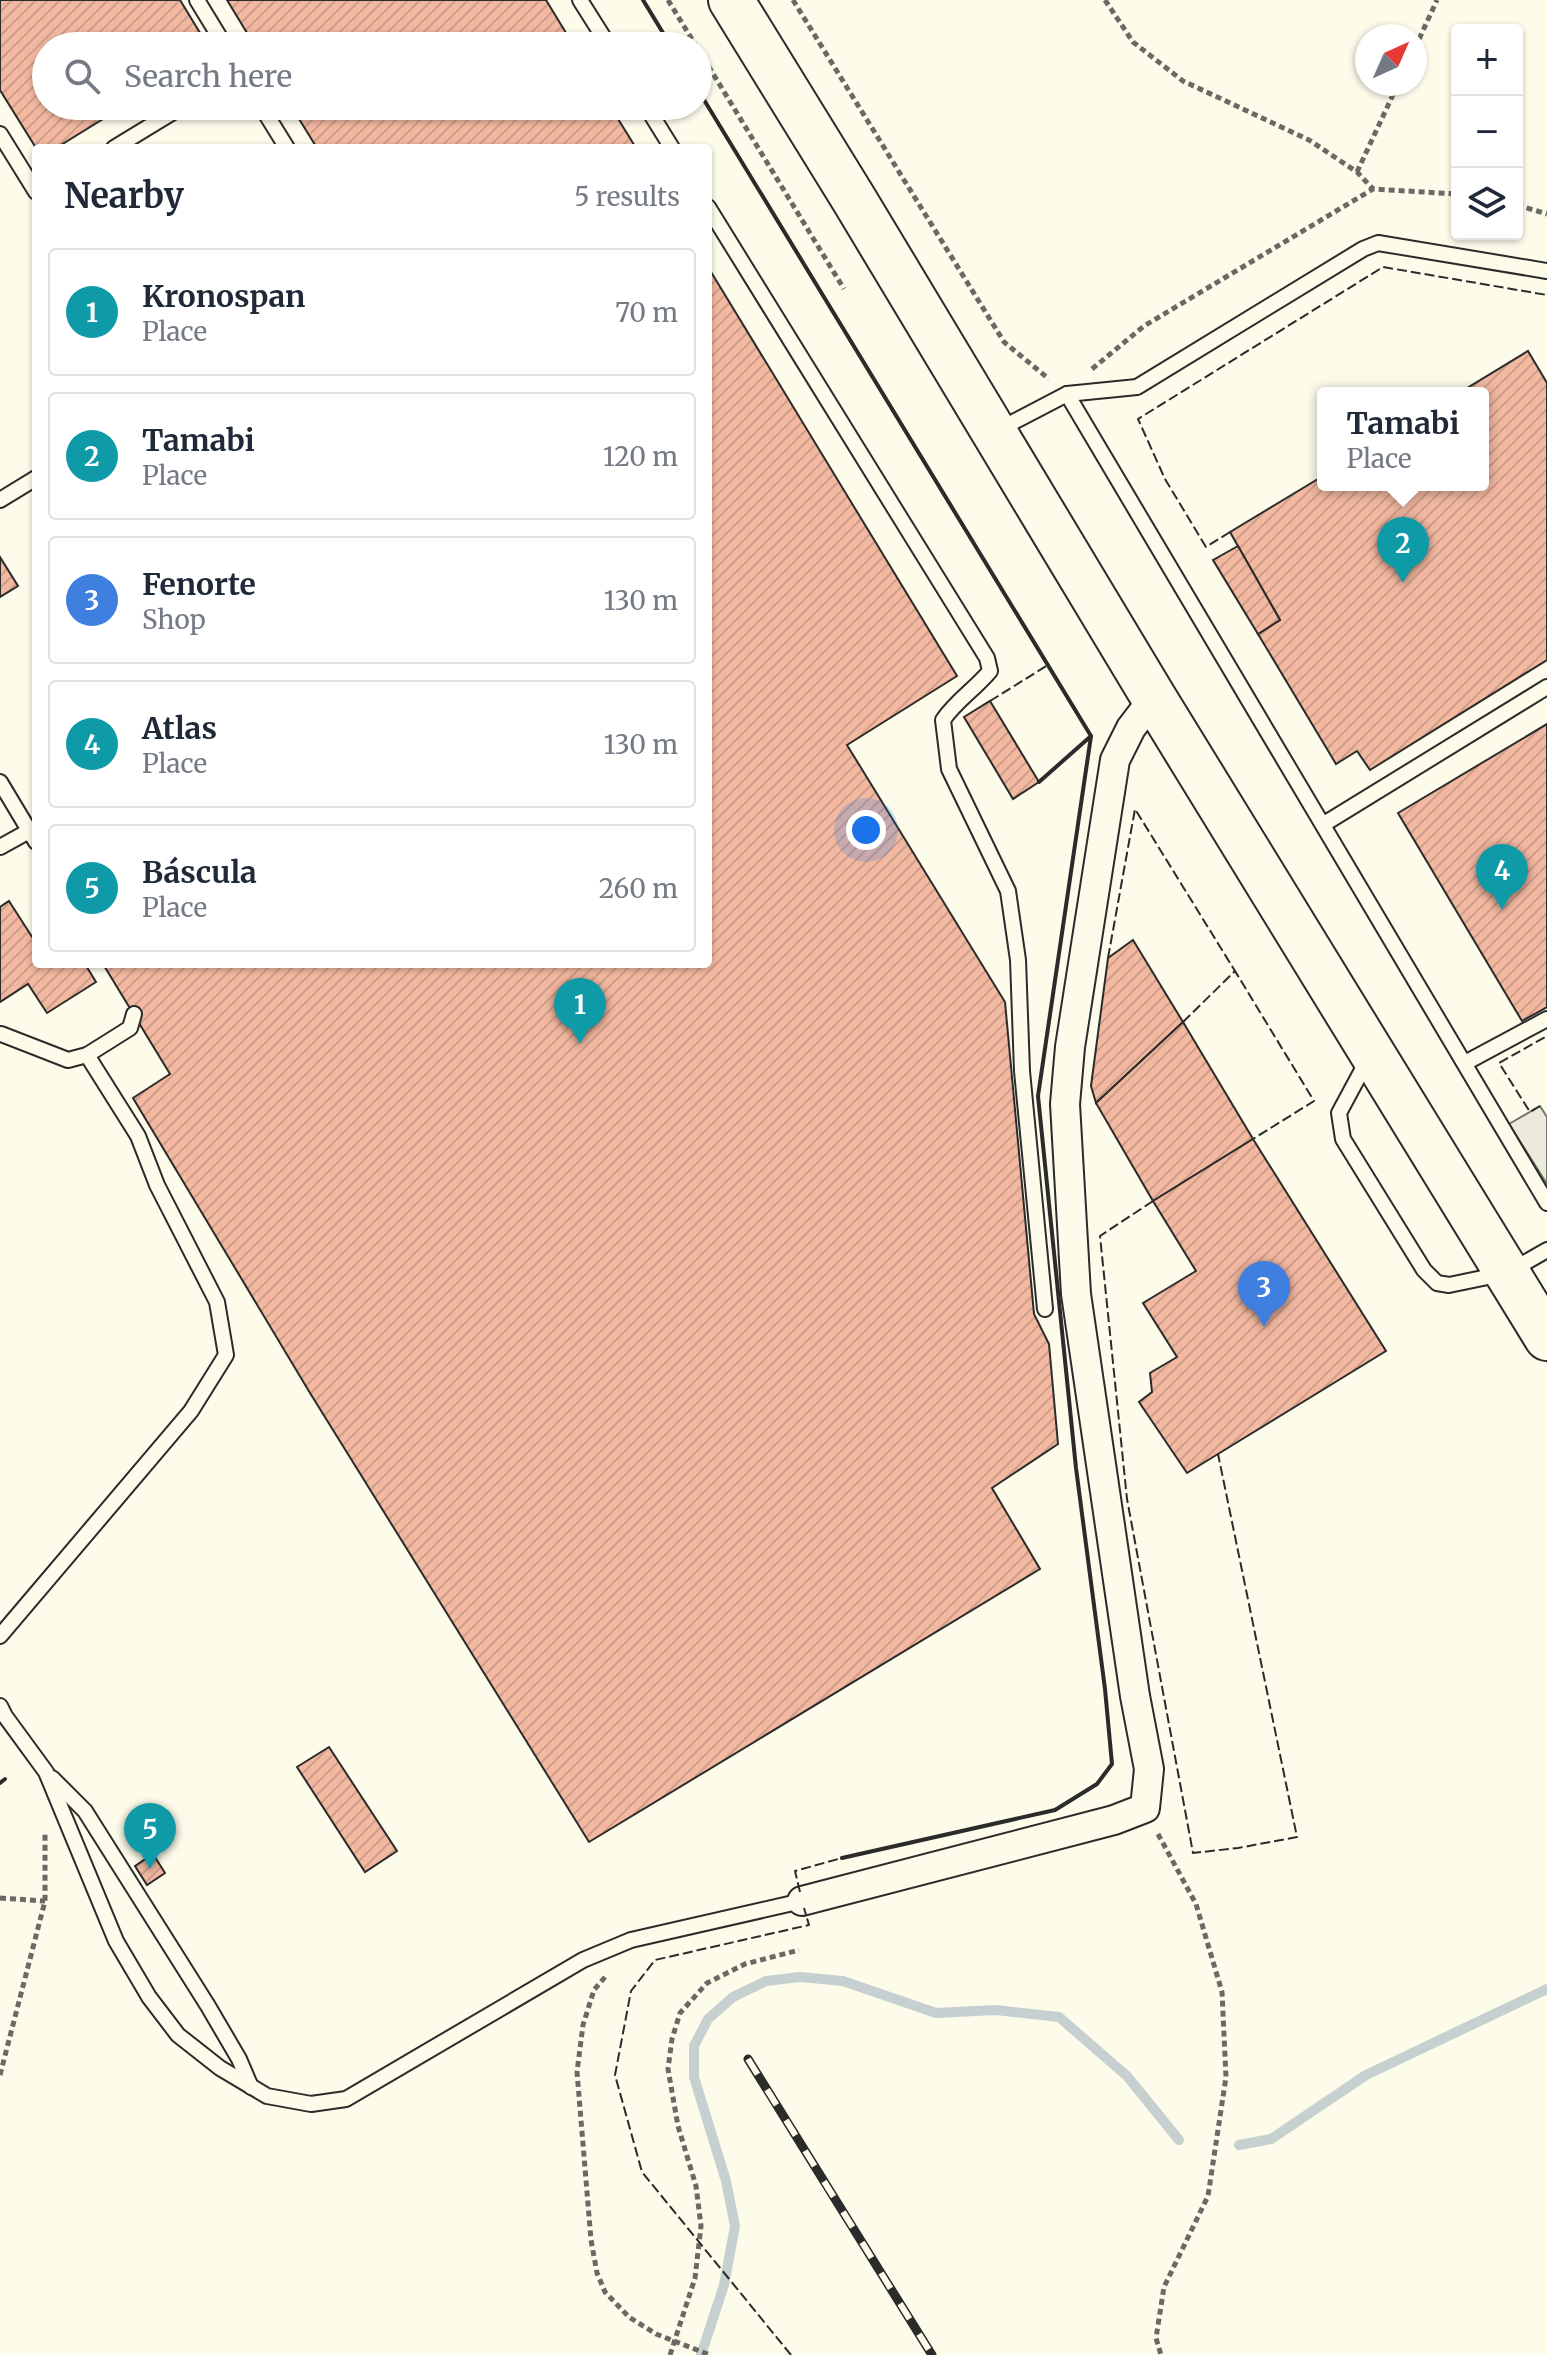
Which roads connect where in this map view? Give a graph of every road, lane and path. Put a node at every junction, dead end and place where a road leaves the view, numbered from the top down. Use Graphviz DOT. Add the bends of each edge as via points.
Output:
graph roads {
  1 [pos="197,0"];
  2 [pos="580,0"];
  3 [pos="668,0"];
  4 [pos="731,0"];
  5 [pos="793,0"];
  6 [pos="1105,0"];
  7 [pos="1437,0"];
  8 [pos="1426,24"];
  9 [pos="216,32"];
  10 [pos="600,32"];
  11 [pos="687,32"];
  12 [pos="712,73"];
  13 [pos="1392,96"];
  14 [pos="160,120"];
  15 [pos="270,120"];
  16 [pos="655,120"];
  17 [pos="0,134"];
  18 [pos="121,144"];
  19 [pos="285,144"];
  20 [pos="670,144"];
  21 [pos="1357,172"];
  22 [pos="32,186"];
  23 [pos="1373,189"];
  24 [pos="1451,194"];
  25 [pos="1523,207"];
  26 [pos="712,213"];
  27 [pos="1547,214"];
  28 [pos="1547,271"];
  29 [pos="844,289"];
  30 [pos="1067,394"];
  31 [pos="995,432"];
  32 [pos="32,480"];
  33 [pos="0,500"];
  34 [pos="1547,687"];
  35 [pos="1154,698"];
  36 [pos="0,782"];
  37 [pos="1324,824"];
  38 [pos="32,834"];
  39 [pos="32,836"];
  40 [pos="0,847"];
  41 [pos="134,1014"];
  42 [pos="1547,1019"];
  43 [pos="1,1034"];
  44 [pos="1372,1051"];
  45 [pos="87,1055"];
  46 [pos="1465,1063"];
  47 [pos="1547,1203"];
  48 [pos="1547,1250"];
  49 [pos="1507,1273"];
  50 [pos="1045,1309"];
  51 [pos="1547,1338"];
  52 [pos="0,1636"];
  53 [pos="0,1706"];
  54 [pos="46,1772"];
  55 [pos="1145,1808"];
  56 [pos="45,1829"];
  57 [pos="0,1898"];
  58 [pos="45,1901"];
  59 [pos="802,1901"];
  60 [pos="631,1940"];
  61 [pos="799,1950"];
  62 [pos="0,2075"];
  63 [pos="251,2087"];
  64 [pos="674,2341"];
  65 [pos="670,2355"];
  66 [pos="710,2355"];
  67 [pos="1161,2355"];
  1 -- 9 [label="lane"];
  2 -- 10 [label="lane"];
  3 -- 11 [label="path"];
  4 -- 31 [label="highway"];
  5 -- 30 [label="path" via="1004,342"];
  6 -- 21 [label="path" via="1133,42 1183,81 1309,140"];
  7 -- 8 [label="path"];
  12 -- 29 [label="path"];
  13 -- 21 [label="path"];
  14 -- 18 [label="lane"];
  15 -- 19 [label="lane"];
  16 -- 20 [label="lane"];
  17 -- 22 [label="lane"];
  21 -- 23 [label="path"];
  23 -- 24 [label="path"];
  23 -- 30 [label="path" via="1144,326"];
  25 -- 27 [label="path"];
  26 -- 50 [label="lane" via="987,658 990,671 943,720 949,769 1008,891"];
  28 -- 30 [label="lane" via="1378,243 1137,387"];
  30 -- 31 [label="lane"];
  30 -- 37 [label="lane"];
  31 -- 35 [label="highway"];
  32 -- 33 [label="lane"];
  34 -- 37 [label="lane"];
  35 -- 44 [label="highway"];
  35 -- 55 [label="street" via="1115,760 1065,1104 1076,1294 1149,1769"];
  36 -- 38 [label="lane"];
  37 -- 46 [label="lane"];
  39 -- 40 [label="lane"];
  41 -- 45 [label="lane" via="130,1028"];
  42 -- 46 [label="lane"];
  43 -- 45 [label="lane" via="68,1060"];
  44 -- 49 [label="highway"];
  44 -- 49 [label="lane" via="1339,1113 1343,1139 1437,1283"];
  45 -- 52 [label="lane" via="138,1136 217,1302 226,1355 191,1411"];
  46 -- 47 [label="lane"];
  48 -- 49 [label="lane"];
  49 -- 51 [label="highway"];
  53 -- 54 [label="lane"];
  54 -- 63 [label="lane" via="85,1811 208,2006"];
  54 -- 63 [label="lane" via="116,1941 149,1997 178,2035"];
  55 -- 59 [label="street"];
  55 -- 67 [label="path" via="1196,1904 1218,1977 1226,2077 1208,2196 1164,2287 1156,2338"];
  56 -- 58 [label="path"];
  57 -- 58 [label="path"];
  58 -- 62 [label="path"];
  59 -- 60 [label="lane"];
  60 -- 63 [label="lane" via="583,1960 346,2099 311,2104 267,2096"];
  60 -- 64 [label="path" via="594,1990 583,2025 577,2072 591,2240 605,2292 629,2317"];
  61 -- 64 [label="path" via="745,1964 707,1983 680,2013 668,2069 701,2226 695,2278"];
  64 -- 65 [label="path"];
  64 -- 66 [label="path"];
}
